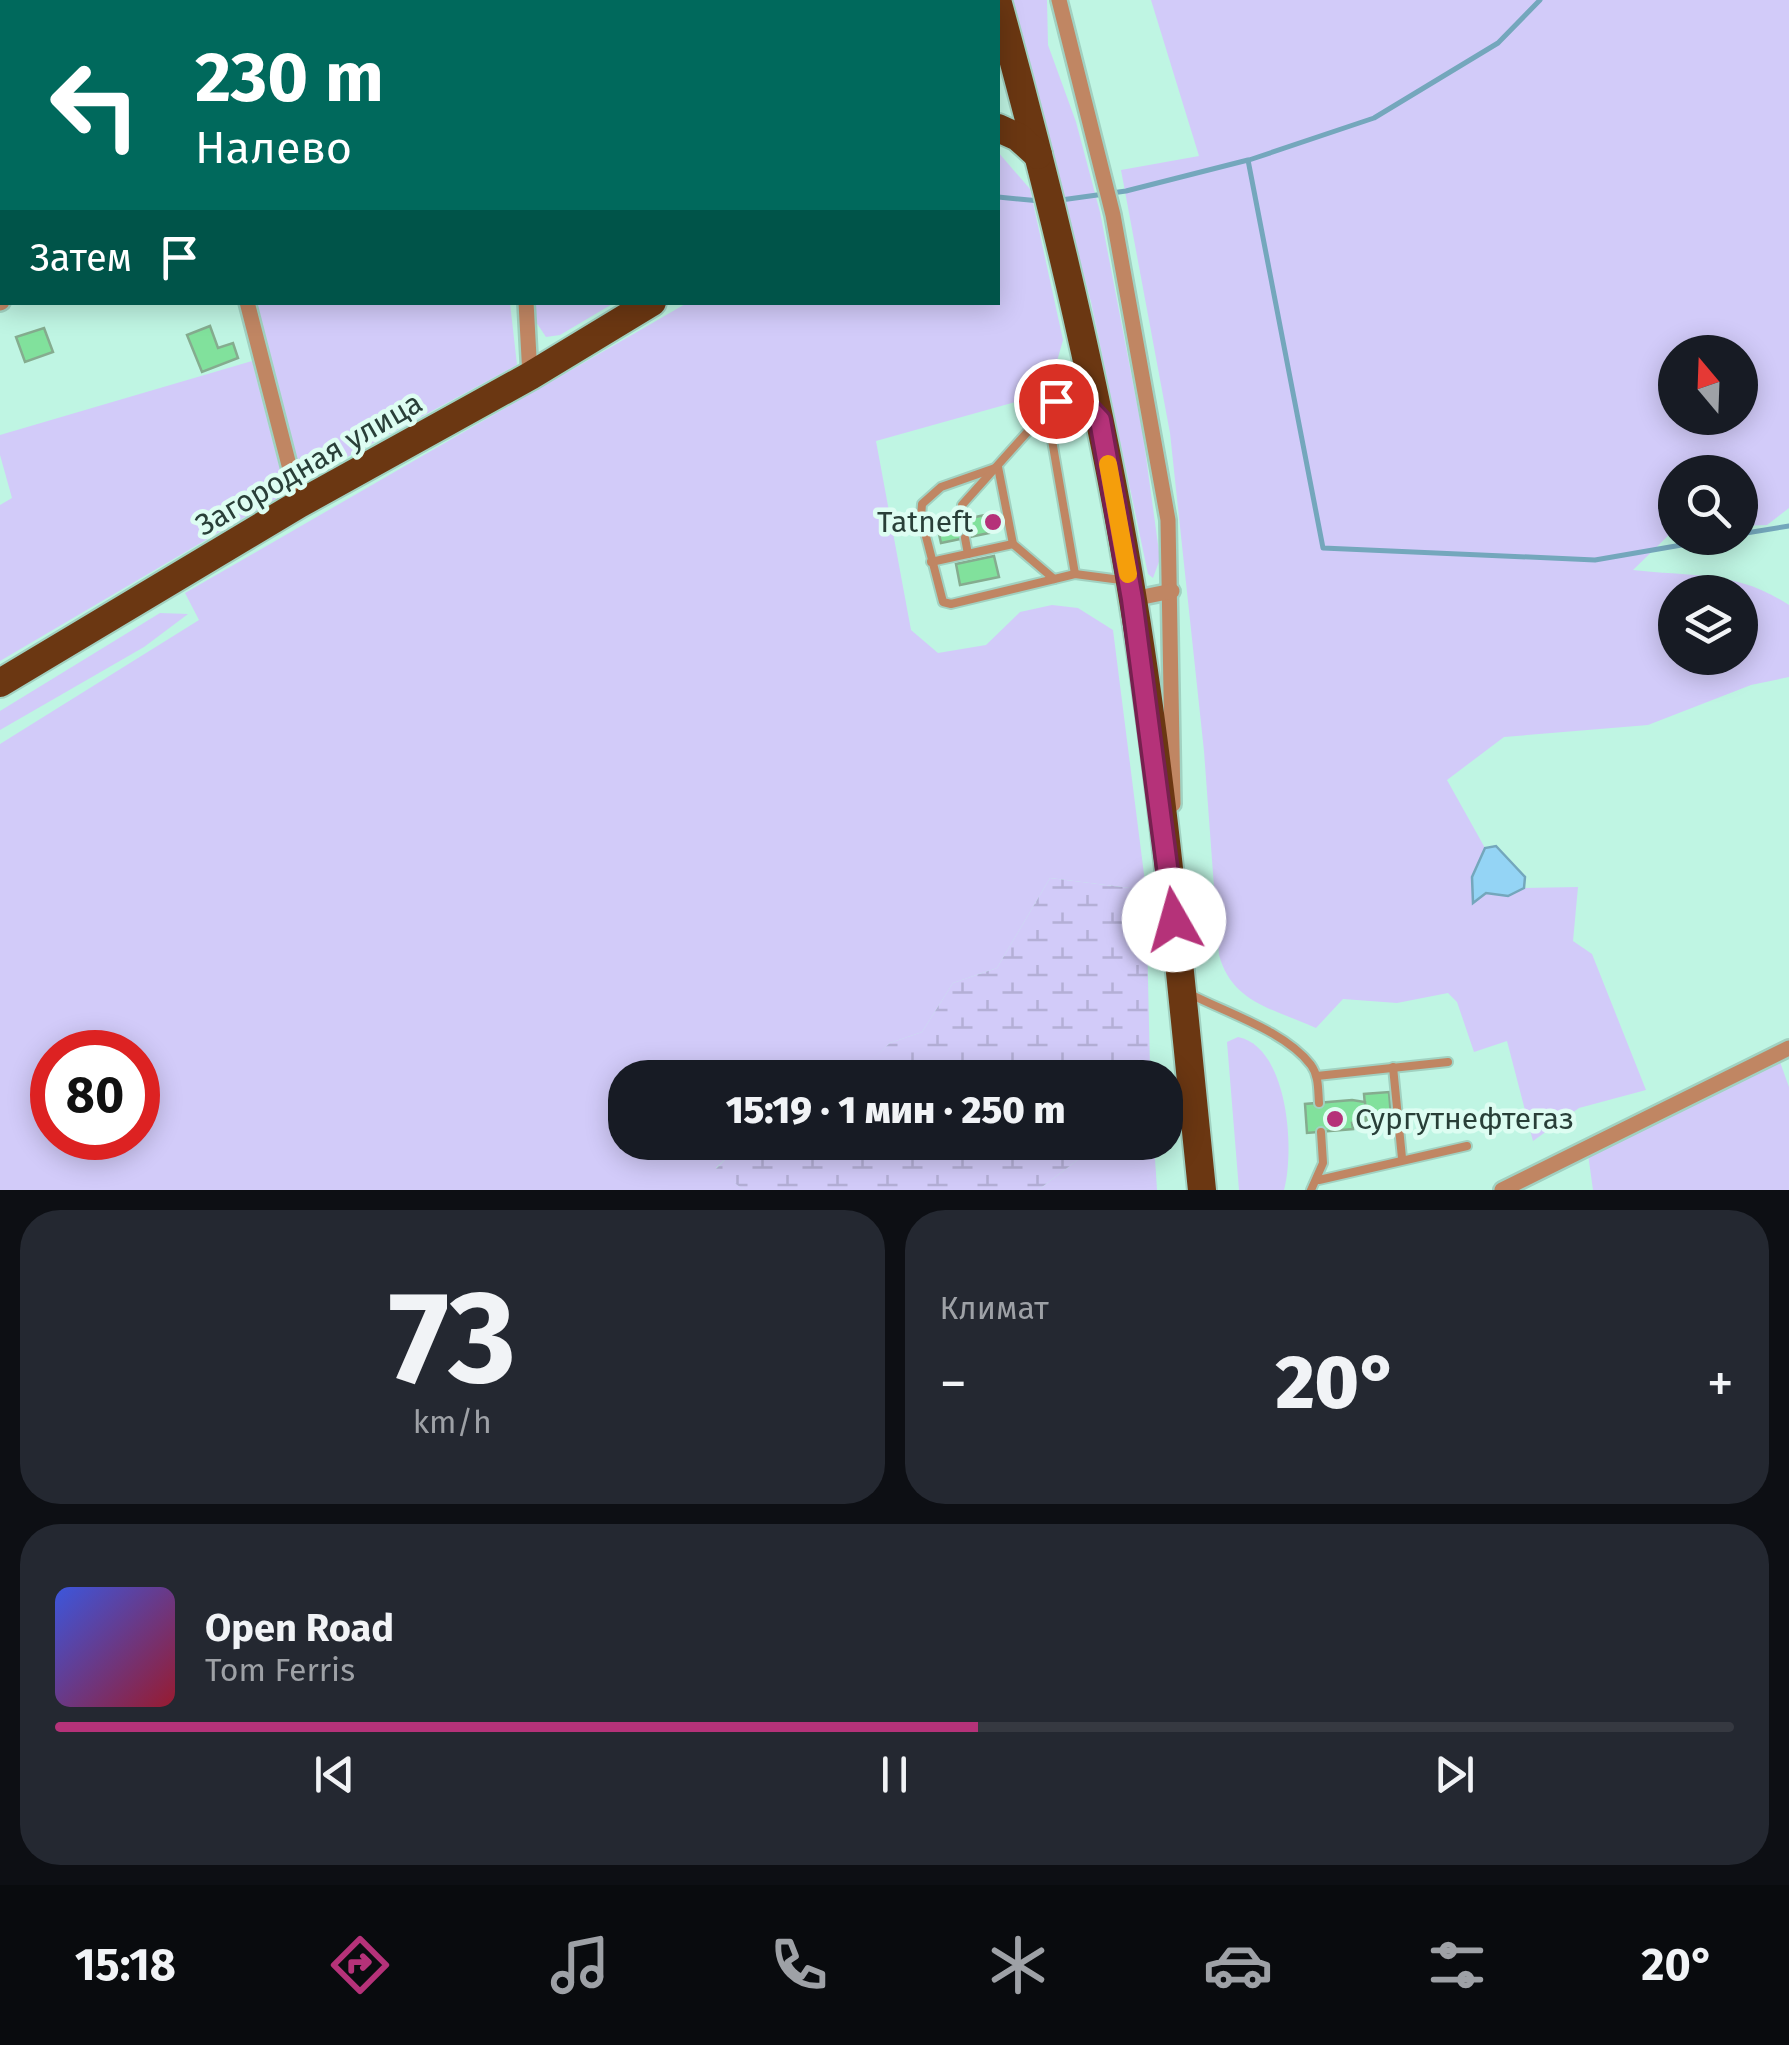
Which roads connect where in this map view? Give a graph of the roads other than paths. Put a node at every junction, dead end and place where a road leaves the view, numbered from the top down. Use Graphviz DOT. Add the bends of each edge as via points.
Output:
graph roads {
  1 [pos="1059,0"];
  2 [pos="1000,24"];
  3 [pos="1007,79"];
  4 [pos="1000,129"];
  5 [pos="1038,155"];
  6 [pos="249,305"];
  7 [pos="526,305"];
  8 [pos="647,305"];
  9 [pos="1089,363"];
  10 [pos="530,376"];
  11 [pos="1056,401"];
  12 [pos="1046,411"];
  13 [pos="1100,420"];
  14 [pos="998,467"];
  15 [pos="299,504"];
  16 [pos="961,520"];
  17 [pos="964,538"];
  18 [pos="1013,544"];
  19 [pos="968,554"];
  20 [pos="931,562"];
  21 [pos="1075,574"];
  22 [pos="1054,580"];
  23 [pos="1131,590"];
  24 [pos="1172,591"];
  25 [pos="0,683"];
  26 [pos="1174,920"];
  27 [pos="1181,990"];
  28 [pos="1789,1048"];
  29 [pos="1448,1062"];
  30 [pos="1393,1068"];
  31 [pos="1317,1076"];
  32 [pos="1319,1103"];
  33 [pos="1321,1132"];
  34 [pos="1467,1146"];
  35 [pos="1402,1158"];
  36 [pos="1319,1180"];
  37 [pos="1202,1190"];
  38 [pos="1311,1190"];
  39 [pos="1502,1190"];
  1 -- 24 [label="street" via="1113,215 1155,432"];
  2 -- 3 [label="highway"];
  3 -- 5 [label="highway"];
  4 -- 5 [label="highway"];
  5 -- 9 [label="highway"];
  6 -- 15 [label="street"];
  7 -- 10 [label="street"];
  8 -- 10 [label="highway, Загородная улица"];
  9 -- 11 [label="lane"];
  9 -- 13 [label="highway"];
  10 -- 15 [label="highway, Загородная улица"];
  11 -- 12 [label="lane"];
  11 -- 13 [label="lane" via="1082,401"];
  12 -- 14 [label="lane"];
  12 -- 21 [label="lane"];
  13 -- 23 [label="highway"];
  14 -- 16 [label="lane" via="962,505"];
  14 -- 18 [label="lane"];
  14 -- 20 [label="lane" via="929,493 921,517"];
  15 -- 25 [label="highway, Загородная улица"];
  17 -- 19 [label="lane"];
  18 -- 19 [label="lane"];
  18 -- 22 [label="lane"];
  19 -- 20 [label="lane"];
  20 -- 22 [label="lane" via="938,594 951,604"];
  21 -- 22 [label="lane"];
  21 -- 23 [label="lane"];
  23 -- 24 [label="street"];
  23 -- 26 [label="highway"];
  24 -- 26 [label="street"];
  26 -- 27 [label="highway"];
  27 -- 31 [label="lane" via="1271,1035 1310,1062"];
  27 -- 37 [label="highway"];
  28 -- 39 [label="street"];
  29 -- 30 [label="lane"];
  30 -- 31 [label="lane"];
  30 -- 35 [label="lane"];
  31 -- 32 [label="lane"];
  33 -- 36 [label="lane"];
  34 -- 35 [label="lane"];
  35 -- 36 [label="lane"];
  36 -- 38 [label="lane"];
}
